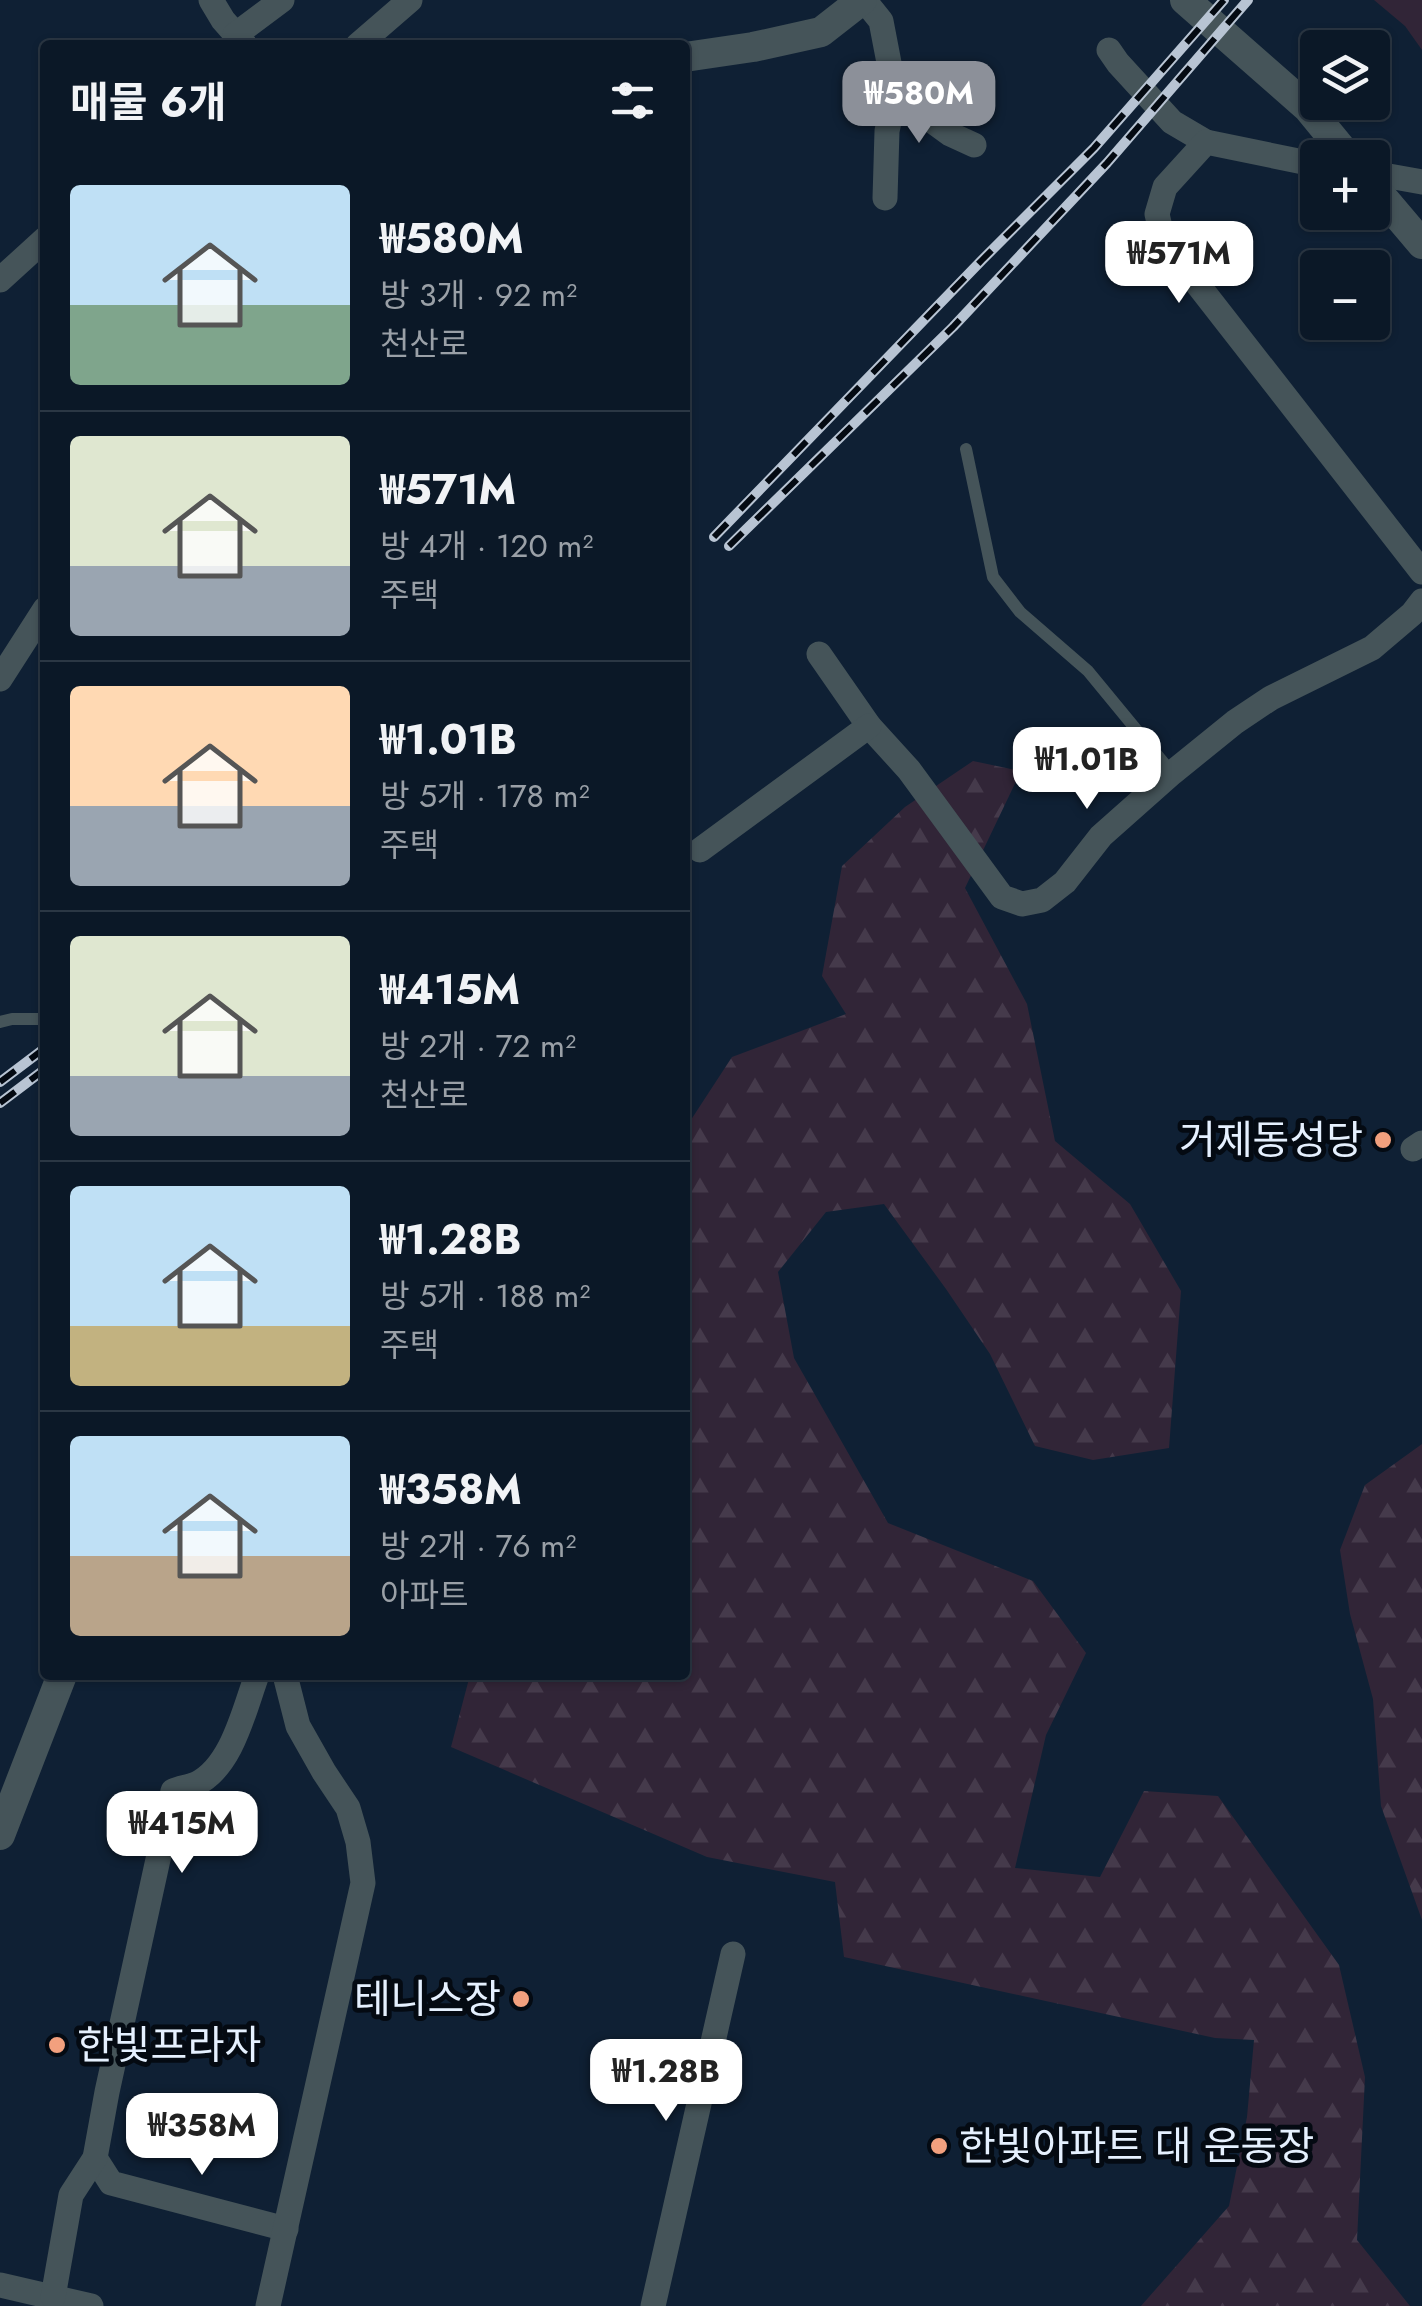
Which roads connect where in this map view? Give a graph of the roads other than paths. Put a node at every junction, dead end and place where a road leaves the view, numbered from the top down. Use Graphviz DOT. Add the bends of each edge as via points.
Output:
graph roads {
  1 [pos="211,0"];
  2 [pos="282,0"];
  3 [pos="410,0"];
  4 [pos="863,0"];
  5 [pos="1185,0"];
  6 [pos="240,40"];
  7 [pos="364,40"];
  8 [pos="1109,50"];
  9 [pos="690,55"];
  10 [pos="896,94"];
  11 [pos="1334,140"];
  12 [pos="1206,142"];
  13 [pos="974,145"];
  14 [pos="1300,162"];
  15 [pos="1390,176"];
  16 [pos="1422,182"];
  17 [pos="885,198"];
  18 [pos="1390,207"];
  19 [pos="40,244"];
  20 [pos="1422,244"];
  21 [pos="0,280"];
  22 [pos="966,449"];
  23 [pos="1422,572"];
  24 [pos="1422,601"];
  25 [pos="40,617"];
  26 [pos="819,654"];
  27 [pos="0,679"];
  28 [pos="869,726"];
  29 [pos="1172,772"];
  30 [pos="700,850"];
  31 [pos="40,1019"];
  32 [pos="0,1022"];
  33 [pos="60,1680"];
  34 [pos="255,1680"];
  35 [pos="286,1680"];
  36 [pos="0,1835"];
  37 [pos="733,1954"];
  38 [pos="95,2158"];
  39 [pos="286,2229"];
  40 [pos="0,2285"];
  41 [pos="53,2297"];
  42 [pos="91,2306"];
  43 [pos="268,2306"];
  44 [pos="653,2306"];
  1 -- 6 [label="street"];
  2 -- 6 [label="street"];
  3 -- 7 [label="street"];
  4 -- 9 [label="street" via="821,32"];
  4 -- 10 [label="street" via="880,21"];
  5 -- 11 [label="street" via="1308,108"];
  8 -- 12 [label="street" via="1172,122"];
  10 -- 13 [label="street"];
  10 -- 17 [label="street" via="887,131"];
  12 -- 14 [label="street"];
  12 -- 23 [label="street" via="1165,187 1156,214 1162,240"];
  15 -- 16 [label="street"];
  18 -- 20 [label="street"];
  19 -- 21 [label="street"];
  22 -- 29 [label="lane" via="993,576 1020,612 1088,671"];
  24 -- 29 [label="street" via="1372,648 1271,698"];
  25 -- 27 [label="street"];
  26 -- 28 [label="street"];
  28 -- 29 [label="street" via="1002,897 1022,904 1042,900 1064,882 1101,836"];
  28 -- 30 [label="street"];
  31 -- 32 [label="lane"];
  33 -- 36 [label="street"];
  34 -- 38 [label="street" via="227,1755 196,1784 173,1790"];
  35 -- 39 [label="street" via="298,1726 348,1808 363,1883"];
  37 -- 44 [label="street"];
  38 -- 39 [label="street" via="111,2183"];
  38 -- 41 [label="street" via="71,2195"];
  39 -- 43 [label="street"];
  40 -- 41 [label="street"];
  41 -- 42 [label="street"];
}
